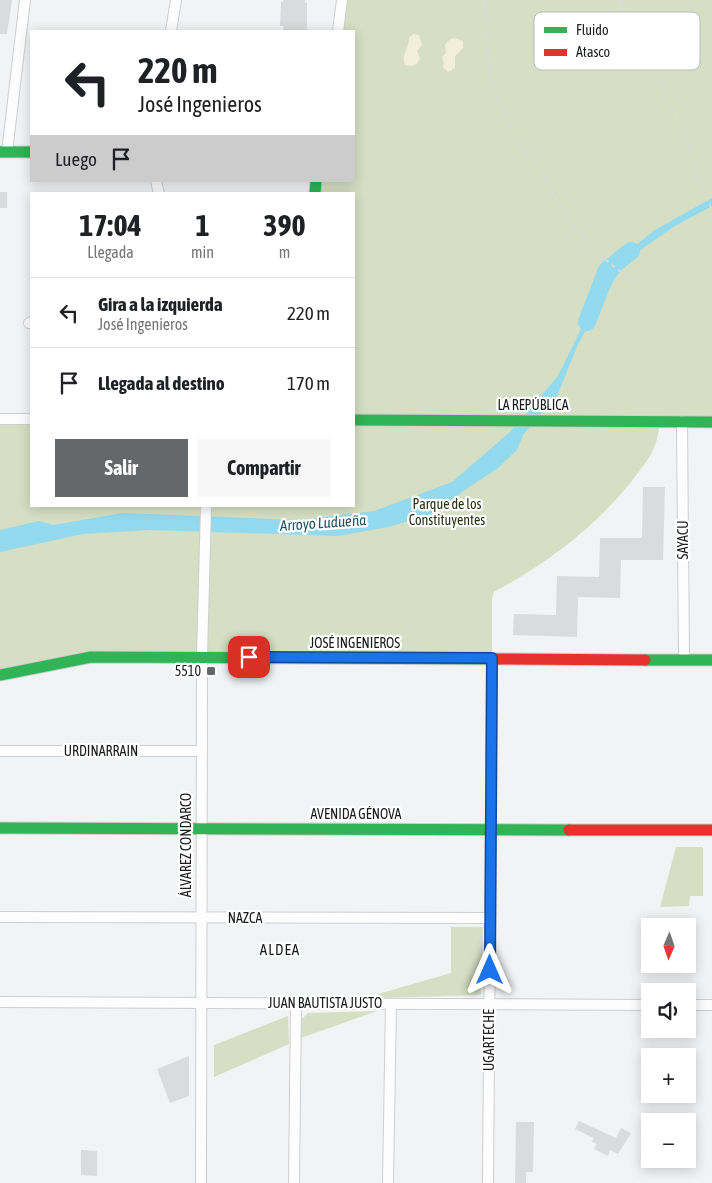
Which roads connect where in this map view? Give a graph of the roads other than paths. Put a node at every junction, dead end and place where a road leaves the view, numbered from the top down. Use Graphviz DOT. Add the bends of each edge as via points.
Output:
graph roads {
  1 [pos="25,0"];
  2 [pos="176,0"];
  3 [pos="342,0"];
  4 [pos="171,30"];
  5 [pos="338,30"];
  6 [pos="3,152"];
  7 [pos="30,152"];
  8 [pos="0,419"];
  9 [pos="30,419"];
  10 [pos="355,420"];
  11 [pos="682,421"];
  12 [pos="712,422"];
  13 [pos="206,507"];
  14 [pos="202,657"];
  15 [pos="492,658"];
  16 [pos="684,660"];
  17 [pos="712,660"];
  18 [pos="0,675"];
  19 [pos="0,751"];
  20 [pos="201,751"];
  21 [pos="0,828"];
  22 [pos="201,828"];
  23 [pos="490,829"];
  24 [pos="712,830"];
  25 [pos="0,917"];
  26 [pos="201,918"];
  27 [pos="490,918"];
  28 [pos="0,1002"];
  29 [pos="201,1003"];
  30 [pos="296,1003"];
  31 [pos="391,1004"];
  32 [pos="489,1004"];
  33 [pos="641,1005"];
  34 [pos="696,1005"];
  35 [pos="712,1005"];
  36 [pos="201,1183"];
  37 [pos="294,1183"];
  38 [pos="388,1183"];
  39 [pos="488,1183"];
  1 -- 6 [label="street"];
  2 -- 4 [label="street"];
  3 -- 5 [label="street"];
  6 -- 7 [label="street"];
  8 -- 9 [label="street"];
  10 -- 11 [label="street, LA REPÚBLICA"];
  11 -- 12 [label="street, LA REPÚBLICA"];
  11 -- 16 [label="street, SAYACU"];
  13 -- 14 [label="street, ÁLVAREZ CONDARCO"];
  14 -- 15 [label="street, JOSÉ INGENIEROS"];
  14 -- 18 [label="street, JOSÉ INGENIEROS" via="91,657"];
  14 -- 20 [label="street, ÁLVAREZ CONDARCO"];
  15 -- 16 [label="street, JOSÉ INGENIEROS"];
  15 -- 23 [label="street, UGARTECHE"];
  16 -- 17 [label="street, JOSÉ INGENIEROS"];
  19 -- 20 [label="street, URDINARRAIN"];
  20 -- 22 [label="street, ÁLVAREZ CONDARCO"];
  21 -- 22 [label="street, AVENIDA GÉNOVA"];
  22 -- 23 [label="street, AVENIDA GÉNOVA"];
  22 -- 26 [label="street, ÁLVAREZ CONDARCO"];
  23 -- 24 [label="street, AVENIDA GÉNOVA"];
  23 -- 27 [label="street, UGARTECHE"];
  25 -- 26 [label="street, NAZCA"];
  26 -- 27 [label="street, NAZCA"];
  26 -- 29 [label="street, ÁLVAREZ CONDARCO"];
  27 -- 32 [label="street, UGARTECHE"];
  28 -- 29 [label="street, JUAN BAUTISTA JUSTO"];
  29 -- 30 [label="street, JUAN BAUTISTA JUSTO"];
  29 -- 36 [label="street, ÁLVAREZ CONDARCO"];
  30 -- 31 [label="street, JUAN BAUTISTA JUSTO"];
  30 -- 37 [label="street"];
  31 -- 32 [label="street, JUAN BAUTISTA JUSTO"];
  31 -- 38 [label="street"];
  32 -- 33 [label="street, JUAN BAUTISTA JUSTO"];
  32 -- 39 [label="street, UGARTECHE"];
  34 -- 35 [label="street"];
}
